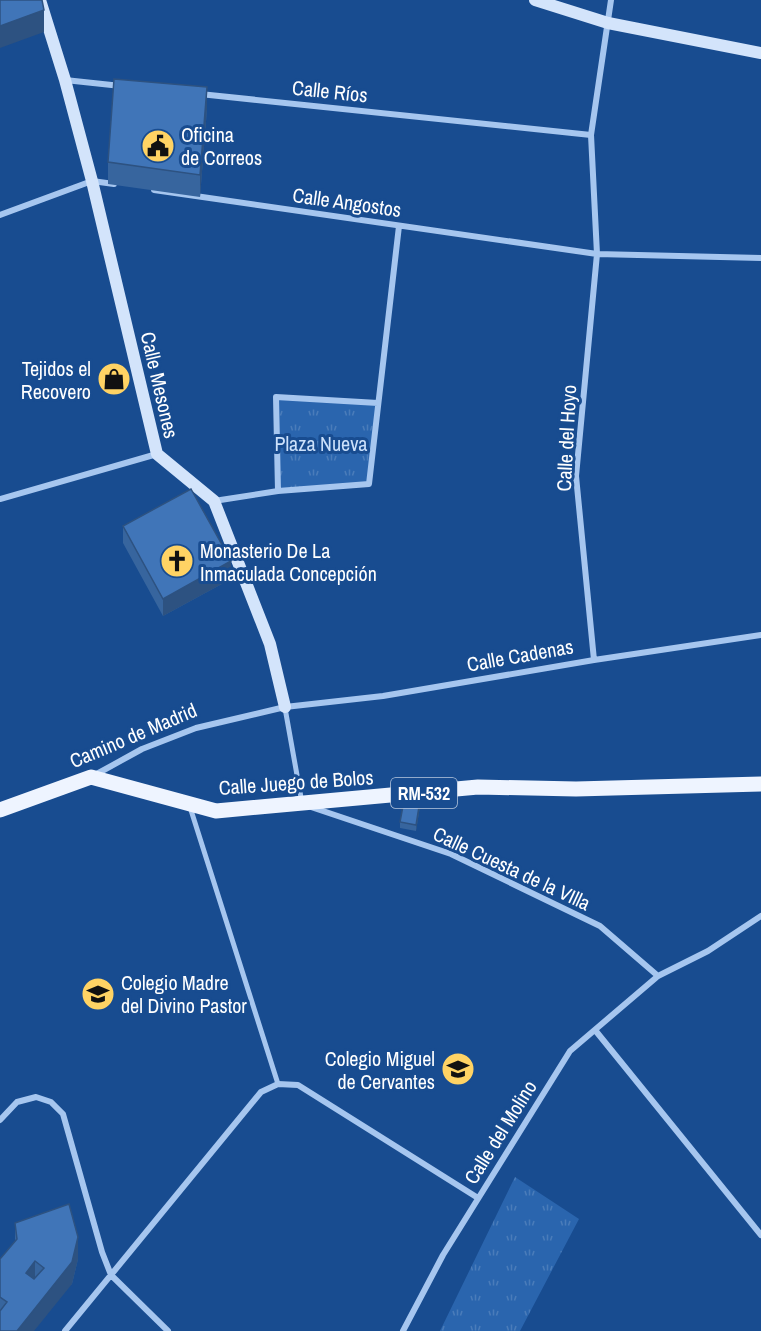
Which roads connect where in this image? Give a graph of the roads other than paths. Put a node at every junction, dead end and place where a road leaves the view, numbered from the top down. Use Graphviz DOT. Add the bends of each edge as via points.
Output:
graph roads {
  1 [pos="40,0"];
  2 [pos="535,0"];
  3 [pos="611,0"];
  4 [pos="608,23"];
  5 [pos="761,53"];
  6 [pos="65,80"];
  7 [pos="123,86"];
  8 [pos="194,93"];
  9 [pos="591,135"];
  10 [pos="92,181"];
  11 [pos="120,185"];
  12 [pos="143,189"];
  13 [pos="0,215"];
  14 [pos="399,226"];
  15 [pos="597,255"];
  16 [pos="761,258"];
  17 [pos="378,403"];
  18 [pos="157,454"];
  19 [pos="278,491"];
  20 [pos="0,499"];
  21 [pos="214,501"];
  22 [pos="761,635"];
  23 [pos="594,660"];
  24 [pos="285,707"];
  25 [pos="91,777"];
  26 [pos="761,784"];
  27 [pos="303,804"];
  28 [pos="190,805"];
  29 [pos="0,810"];
  30 [pos="761,916"];
  31 [pos="658,976"];
  32 [pos="595,1030"];
  33 [pos="278,1084"];
  34 [pos="0,1120"];
  35 [pos="478,1198"];
  36 [pos="761,1235"];
  37 [pos="111,1275"];
  38 [pos="65,1331"];
  39 [pos="168,1331"];
  40 [pos="403,1331"];
  1 -- 6 [label="main road, Calle Mesones"];
  2 -- 4 [label="main road"];
  3 -- 4 [label="street, Calle del Hoyo"];
  4 -- 5 [label="main road"];
  4 -- 9 [label="street, Calle del Hoyo"];
  6 -- 7 [label="street"];
  6 -- 10 [label="main road, Calle Mesones"];
  8 -- 9 [label="street, Calle Ríos"];
  9 -- 15 [label="street, Calle del Hoyo"];
  10 -- 11 [label="street"];
  10 -- 13 [label="street"];
  10 -- 18 [label="main road, Calle Mesones"];
  12 -- 14 [label="street, Calle Angostos"];
  14 -- 15 [label="street, Calle Angostos"];
  14 -- 17 [label="street"];
  15 -- 16 [label="street, Calle Angostos"];
  15 -- 23 [label="street, Calle del Hoyo" via="576,477"];
  17 -- 19 [label="street" via="369,484"];
  17 -- 19 [label="street" via="276,397"];
  18 -- 20 [label="street"];
  18 -- 21 [label="main road, Calle Mesones"];
  19 -- 21 [label="street"];
  21 -- 24 [label="main road, Calle Mesones" via="270,644"];
  22 -- 23 [label="street, Calle Cadenas"];
  23 -- 24 [label="street, Calle Cadenas" via="383,696"];
  24 -- 25 [label="street, Camino de Madrid" via="196,728"];
  24 -- 27 [label="street"];
  25 -- 28 [label="main road, Calle Juego de Bolos / RM-532"];
  25 -- 29 [label="main road, Camino de Madrid"];
  26 -- 27 [label="main road, Calle Juego de Bolos / RM-532" via="576,789 478,787"];
  27 -- 28 [label="main road, Calle Juego de Bolos / RM-532" via="216,811"];
  27 -- 31 [label="street, Calle Cuesta de la VIlla" via="451,854 600,926"];
  28 -- 33 [label="street"];
  30 -- 31 [label="street, Calle del Molino" via="708,951"];
  31 -- 32 [label="street, Calle del Molino"];
  32 -- 35 [label="street, Calle del Molino" via="570,1051"];
  32 -- 36 [label="street"];
  33 -- 35 [label="street" via="298,1085"];
  33 -- 37 [label="street" via="261,1092"];
  34 -- 37 [label="street" via="17,1102 36,1096 51,1102 63,1114"];
  35 -- 40 [label="street, Calle del Molino"];
  37 -- 38 [label="street"];
  37 -- 39 [label="street"];
}
